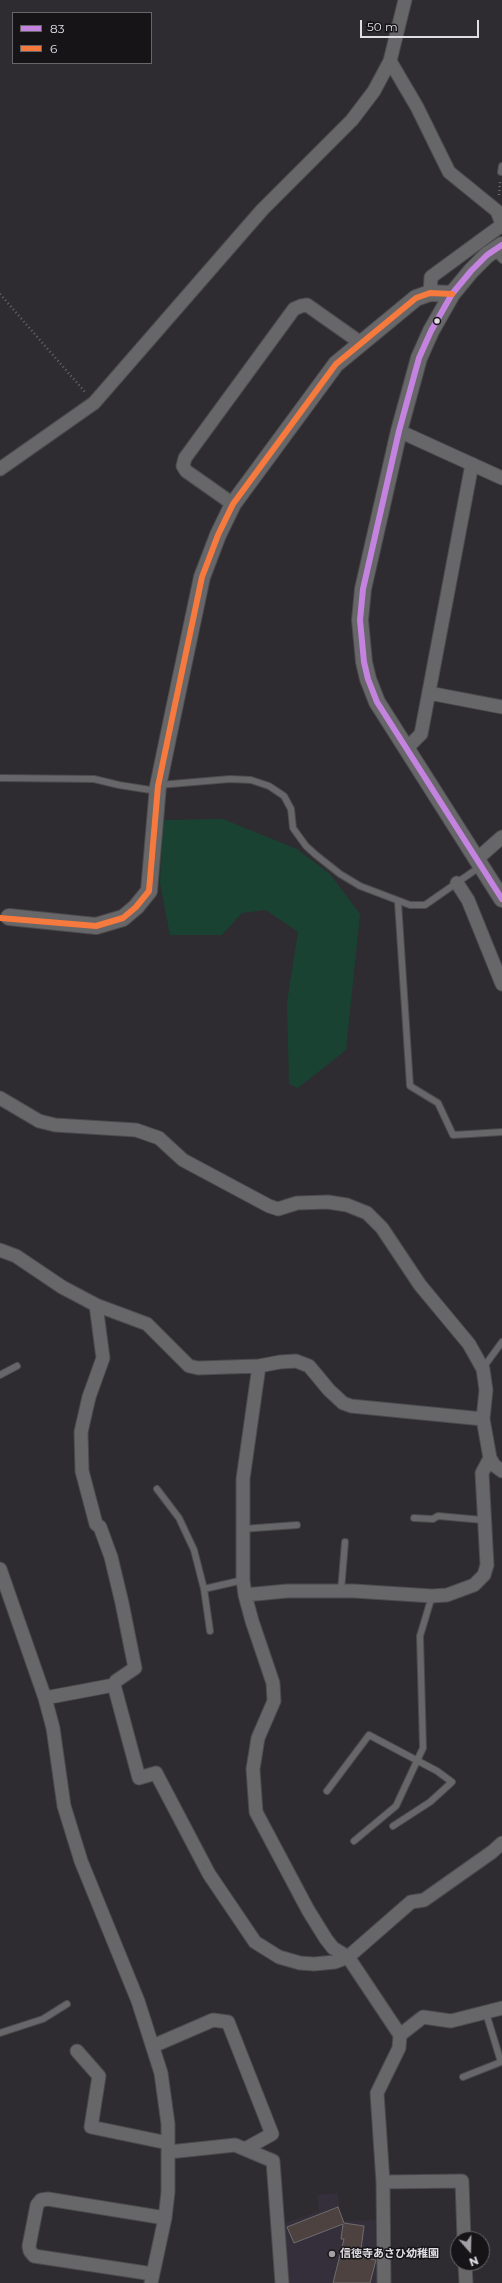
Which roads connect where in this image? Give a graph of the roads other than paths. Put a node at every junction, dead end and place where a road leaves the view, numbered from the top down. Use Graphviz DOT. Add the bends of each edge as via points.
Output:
graph roads {
  1 [pos="401,1"];
  2 [pos="390,61"];
  3 [pos="502,224"];
  4 [pos="499,252"];
  5 [pos="430,293"];
  6 [pos="452,294"];
  7 [pos="361,342"];
  8 [pos="400,431"];
  9 [pos="472,464"];
  10 [pos="0,469"];
  11 [pos="502,478"];
  12 [pos="233,504"];
  13 [pos="429,694"];
  14 [pos="502,707"];
  15 [pos="406,749"];
  16 [pos="0,778"];
  17 [pos="158,788"];
  18 [pos="502,837"];
  19 [pos="480,862"];
  20 [pos="457,883"];
  21 [pos="502,899"];
  22 [pos="398,902"];
  23 [pos="5,918"];
  24 [pos="502,984"];
  25 [pos="0,1098"];
  26 [pos="502,1132"];
  27 [pos="0,1250"];
  28 [pos="96,1304"];
  29 [pos="502,1342"];
  30 [pos="17,1366"];
  31 [pos="260,1366"];
  32 [pos="483,1369"];
  33 [pos="0,1375"];
  34 [pos="483,1419"];
  35 [pos="490,1458"];
  36 [pos="502,1471"];
  37 [pos="157,1488"];
  38 [pos="414,1518"];
  39 [pos="483,1520"];
  40 [pos="297,1525"];
  41 [pos="242,1529"];
  42 [pos="345,1542"];
  43 [pos="0,1569"];
  44 [pos="243,1580"];
  45 [pos="204,1589"];
  46 [pos="341,1591"];
  47 [pos="245,1595"];
  48 [pos="432,1596"];
  49 [pos="210,1631"];
  50 [pos="114,1685"];
  51 [pos="45,1698"];
  52 [pos="417,1760"];
  53 [pos="327,1791"];
  54 [pos="393,1826"];
  55 [pos="354,1841"];
  56 [pos="502,1843"];
  57 [pos="348,1958"];
  58 [pos="67,2004"];
  59 [pos="502,2008"];
  60 [pos="486,2013"];
  61 [pos="0,2033"];
  62 [pos="400,2035"];
  63 [pos="153,2046"];
  64 [pos="77,2051"];
  65 [pos="463,2077"];
  66 [pos="168,2148"];
  67 [pos="245,2149"];
  68 [pos="383,2182"];
  69 [pos="165,2218"];
  70 [pos="464,2231"];
  71 [pos="465,2271"];
  72 [pos="152,2278"];
  73 [pos="282,2283"];
  74 [pos="384,2283"];
  75 [pos="466,2283"];
  1 -- 2 [label="street"];
  2 -- 3 [label="street" via="417,107 449,172 497,211"];
  2 -- 10 [label="street" via="374,91 352,120 262,210 94,403"];
  3 -- 5 [label="street" via="432,277"];
  4 -- 6 [label="street" via="471,271"];
  5 -- 6 [label="street"];
  5 -- 7 [label="street" via="416,298"];
  6 -- 8 [label="street" via="431,330 419,358"];
  7 -- 12 [label="street" via="326,376"];
  7 -- 12 [label="street" via="307,305 294,309 185,458 182,466"];
  8 -- 9 [label="street"];
  8 -- 15 [label="street" via="363,590 360,633 372,691"];
  9 -- 11 [label="street"];
  9 -- 13 [label="street"];
  12 -- 17 [label="street" via="202,577"];
  13 -- 14 [label="street"];
  13 -- 15 [label="street" via="421,734"];
  15 -- 19 [label="street"];
  16 -- 17 [label="lane" via="94,779 119,786"];
  17 -- 22 [label="lane" via="230,779 251,780 269,786 284,796 291,809 293,828 316,855 360,886"];
  17 -- 23 [label="street" via="149,891 123,918 96,926"];
  18 -- 19 [label="street"];
  19 -- 20 [label="lane"];
  19 -- 21 [label="street"];
  20 -- 22 [label="lane" via="425,905"];
  20 -- 24 [label="street" via="468,900"];
  22 -- 26 [label="lane" via="410,1086 438,1103 453,1135"];
  25 -- 32 [label="street" via="39,1121 55,1125 136,1130 159,1138 183,1160 278,1209 297,1204 328,1202 347,1205 367,1213 382,1228 420,1285 469,1344"];
  27 -- 28 [label="street" via="16,1256 62,1287"];
  28 -- 31 [label="street" via="147,1324 189,1366"];
  28 -- 50 [label="street" via="103,1358 89,1397 81,1432 82,1471 96,1524 100,1527 110,1557 135,1668"];
  29 -- 32 [label="lane"];
  30 -- 33 [label="lane"];
  31 -- 34 [label="street" via="296,1361 309,1366 329,1390 343,1403 352,1406"];
  31 -- 41 [label="street" via="243,1479"];
  32 -- 34 [label="street" via="486,1390"];
  34 -- 35 [label="street"];
  35 -- 36 [label="street"];
  35 -- 39 [label="street" via="482,1473"];
  37 -- 45 [label="lane" via="179,1518 194,1550"];
  38 -- 39 [label="lane" via="433,1519 438,1516"];
  39 -- 48 [label="street" via="487,1565 480,1581 447,1594"];
  40 -- 41 [label="lane"];
  41 -- 44 [label="street"];
  42 -- 46 [label="lane"];
  43 -- 51 [label="street"];
  44 -- 45 [label="lane"];
  44 -- 47 [label="street"];
  45 -- 49 [label="lane"];
  46 -- 47 [label="street" via="287,1591"];
  46 -- 48 [label="street"];
  47 -- 57 [label="street" via="273,1683 274,1701 258,1738 253,1769 256,1812 289,1876 323,1933 333,1948"];
  48 -- 52 [label="lane" via="420,1636 423,1748"];
  50 -- 51 [label="street"];
  50 -- 57 [label="street" via="139,1778 156,1773 208,1874 255,1942 279,1957 300,1963 335,1962"];
  51 -- 63 [label="street" via="53,1728 64,1806 82,1861 138,2001"];
  52 -- 53 [label="lane" via="369,1735"];
  52 -- 54 [label="lane" via="452,1782 430,1802"];
  52 -- 55 [label="lane" via="396,1806"];
  56 -- 57 [label="street" via="424,1900 411,1902"];
  57 -- 62 [label="street"];
  58 -- 61 [label="lane" via="37,2021"];
  59 -- 60 [label="street"];
  60 -- 62 [label="street" via="451,2021 422,2017"];
  60 -- 65 [label="lane" via="501,2062"];
  62 -- 68 [label="street" via="399,2048 377,2093"];
  63 -- 66 [label="street" via="166,2101"];
  63 -- 67 [label="street" via="213,2020 228,2022 272,2134"];
  64 -- 66 [label="street" via="99,2076 91,2126"];
  66 -- 67 [label="street" via="235,2145"];
  66 -- 69 [label="street"];
  67 -- 73 [label="street" via="273,2161"];
  68 -- 70 [label="street" via="462,2180"];
  68 -- 74 [label="street"];
  69 -- 72 [label="street"];
  69 -- 72 [label="street" via="48,2199 37,2205 29,2246 34,2256"];
  71 -- 75 [label="street"];
}
